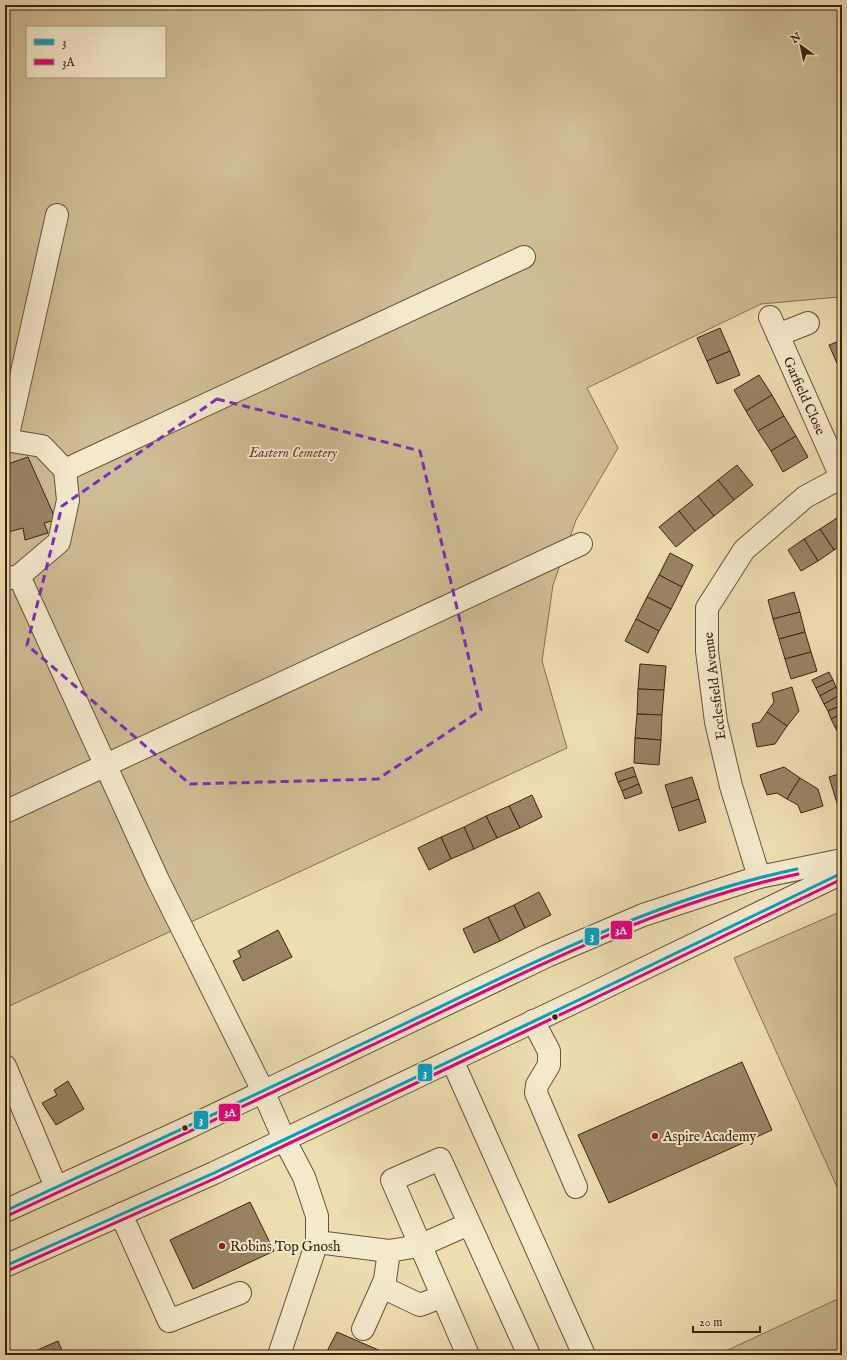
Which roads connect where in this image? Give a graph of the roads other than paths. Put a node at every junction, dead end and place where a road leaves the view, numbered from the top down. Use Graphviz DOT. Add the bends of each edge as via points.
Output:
graph roads {
  1 [pos="58,216"];
  2 [pos="524,258"];
  3 [pos="808,323"];
  4 [pos="6,439"];
  5 [pos="65,470"];
  6 [pos="842,477"];
  7 [pos="581,544"];
  8 [pos="12,577"];
  9 [pos="106,765"];
  10 [pos="5,812"];
  11 [pos="842,860"];
  12 [pos="842,873"];
  13 [pos="759,878"];
  14 [pos="533,1021"];
  15 [pos="452,1060"];
  16 [pos="5,1066"];
  17 [pos="263,1091"];
  18 [pos="284,1139"];
  19 [pos="576,1187"];
  20 [pos="56,1188"];
  21 [pos="5,1211"];
  22 [pos="121,1214"];
  23 [pos="469,1224"];
  24 [pos="317,1242"];
  25 [pos="419,1246"];
  26 [pos="389,1251"];
  27 [pos="5,1266"];
  28 [pos="382,1287"];
  29 [pos="240,1293"];
  30 [pos="442,1297"];
  31 [pos="363,1329"];
  32 [pos="279,1355"];
  33 [pos="468,1355"];
  34 [pos="529,1355"];
  35 [pos="584,1355"];
  1 -- 4 [label="street"];
  2 -- 5 [label="street"];
  3 -- 6 [label="street, Garfield Close" via="774,326"];
  4 -- 5 [label="street" via="42,446"];
  5 -- 8 [label="street" via="68,500 59,542"];
  6 -- 13 [label="street, Ecclesfield Avenue" via="805,497 744,550 707,608 707,651 716,722 731,786"];
  7 -- 9 [label="street"];
  8 -- 9 [label="street"];
  9 -- 10 [label="street"];
  9 -- 17 [label="street" via="158,880"];
  11 -- 13 [label="street"];
  12 -- 14 [label="street"];
  13 -- 17 [label="street" via="643,915 547,956"];
  14 -- 15 [label="street"];
  14 -- 19 [label="street" via="549,1051 549,1065 537,1084 536,1093"];
  15 -- 18 [label="street"];
  15 -- 35 [label="street"];
  16 -- 20 [label="street"];
  17 -- 18 [label="street"];
  17 -- 20 [label="street"];
  18 -- 22 [label="street"];
  18 -- 24 [label="street" via="304,1177 318,1216"];
  20 -- 21 [label="street"];
  22 -- 27 [label="street"];
  22 -- 29 [label="street" via="169,1321"];
  23 -- 25 [label="street"];
  23 -- 25 [label="street" via="440,1159 392,1180"];
  23 -- 34 [label="street"];
  24 -- 26 [label="street"];
  24 -- 32 [label="street"];
  25 -- 26 [label="street"];
  25 -- 30 [label="street"];
  26 -- 28 [label="street"];
  28 -- 30 [label="street" via="420,1305"];
  28 -- 31 [label="street"];
  30 -- 33 [label="street"];
}
